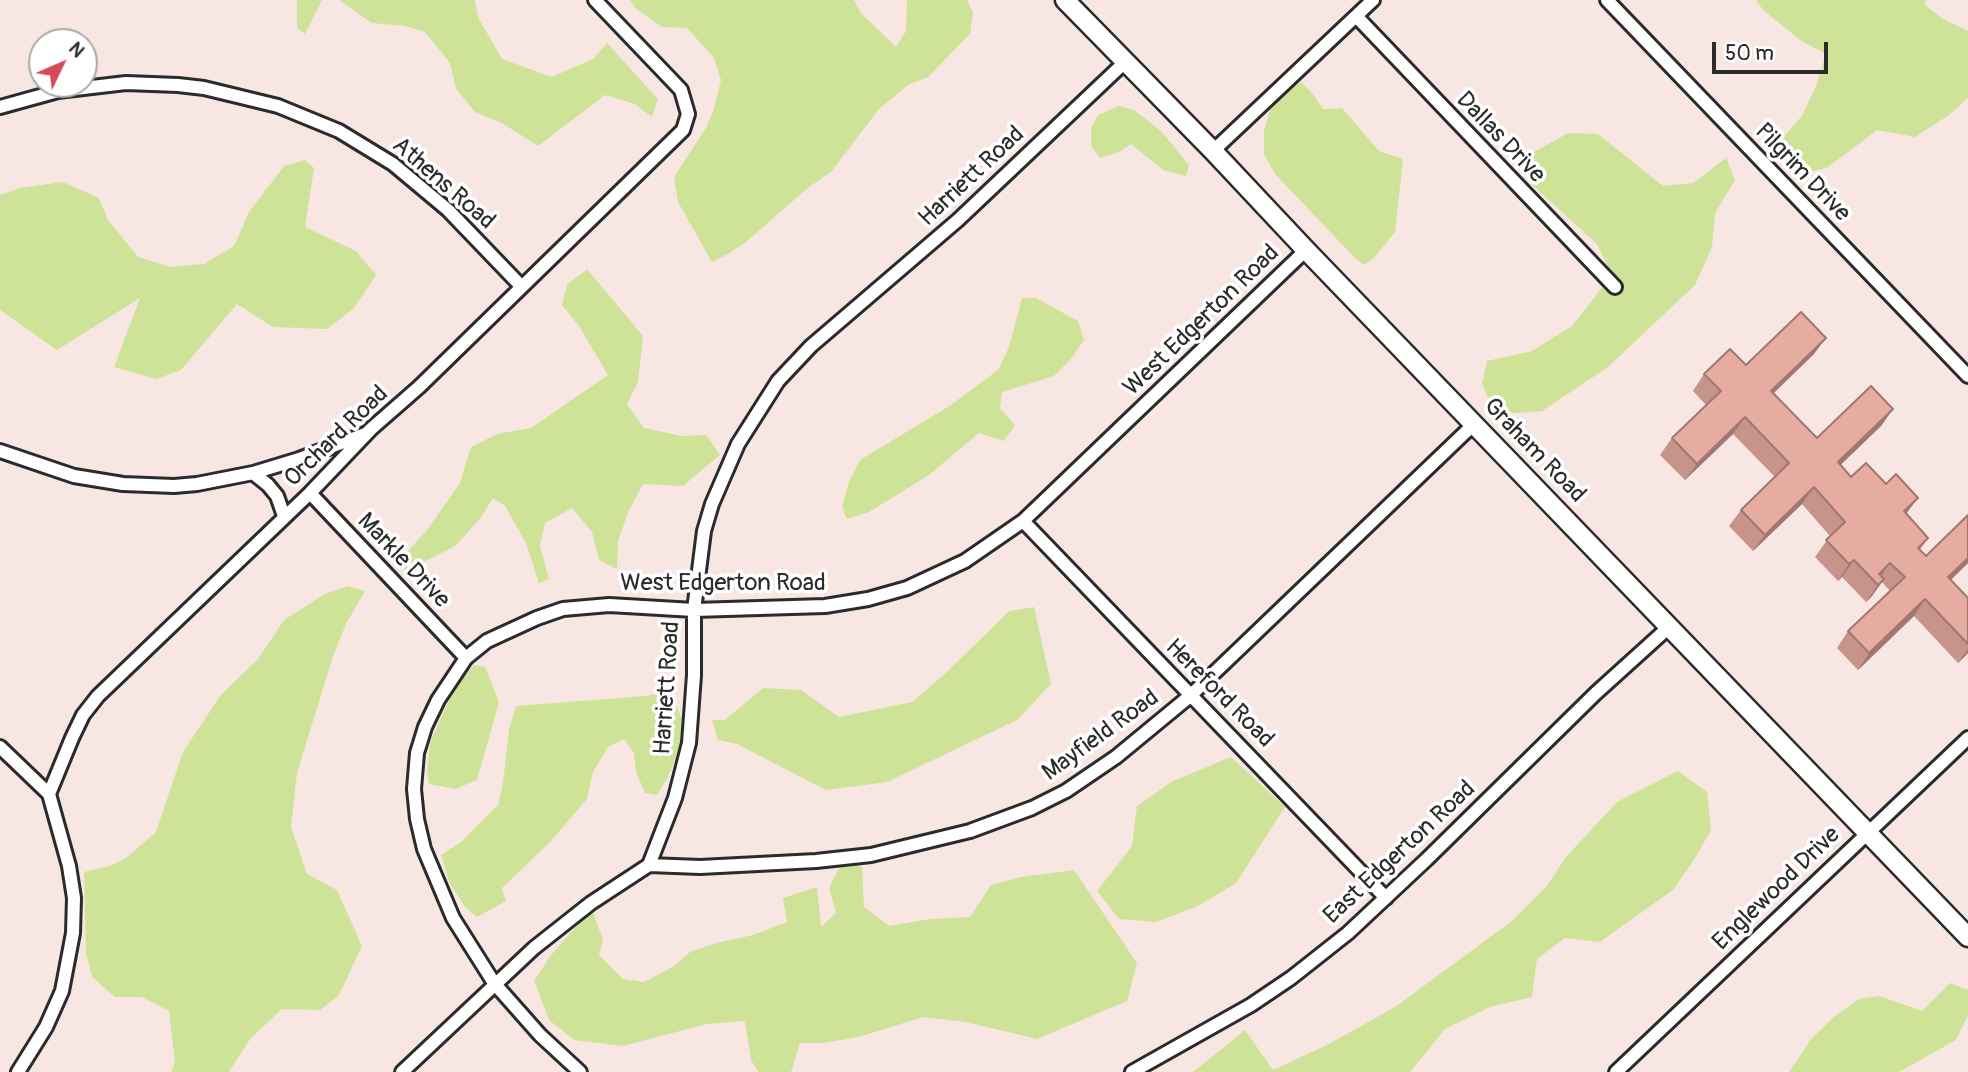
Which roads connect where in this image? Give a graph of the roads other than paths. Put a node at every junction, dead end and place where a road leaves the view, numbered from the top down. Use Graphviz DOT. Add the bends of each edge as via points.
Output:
graph roads {
  1 [pos="595,0"];
  2 [pos="1065,0"];
  3 [pos="1373,0"];
  4 [pos="1606,0"];
  5 [pos="1356,16"];
  6 [pos="1125,62"];
  7 [pos="0,107"];
  8 [pos="1213,151"];
  9 [pos="1306,250"];
  10 [pos="521,286"];
  11 [pos="1615,288"];
  12 [pos="1968,376"];
  13 [pos="1474,424"];
  14 [pos="368,433"];
  15 [pos="0,452"];
  16 [pos="253,473"];
  17 [pos="310,493"];
  18 [pos="284,516"];
  19 [pos="1023,521"];
  20 [pos="694,610"];
  21 [pos="1669,627"];
  22 [pos="466,658"];
  23 [pos="1190,696"];
  24 [pos="1968,738"];
  25 [pos="0,747"];
  26 [pos="49,794"];
  27 [pos="1866,833"];
  28 [pos="649,865"];
  29 [pos="1386,898"];
  30 [pos="1968,937"];
  31 [pos="494,984"];
  32 [pos="19,1072"];
  33 [pos="402,1072"];
  34 [pos="580,1072"];
  35 [pos="1132,1072"];
  36 [pos="1616,1072"];
  1 -- 10 [label="street, Orchard Road" via="681,90 688,114 683,130"];
  2 -- 6 [label="main road, Graham Road"];
  3 -- 5 [label="street"];
  4 -- 12 [label="street, Pilgrim Drive"];
  5 -- 8 [label="street"];
  5 -- 11 [label="street, Dallas Drive"];
  6 -- 8 [label="main road, Graham Road"];
  6 -- 20 [label="street, Harriett Road" via="778,381 738,444 712,504 702,541"];
  7 -- 10 [label="street, Athens Road" via="58,91 127,83 204,88 278,106 339,131 393,163 448,210"];
  8 -- 9 [label="main road, Graham Road"];
  9 -- 13 [label="main road, Graham Road"];
  9 -- 19 [label="street, West Edgerton Road"];
  10 -- 14 [label="street, Orchard Road"];
  13 -- 21 [label="main road, Graham Road"];
  13 -- 23 [label="street, Mayfield Road"];
  14 -- 16 [label="street"];
  14 -- 17 [label="street, Orchard Road"];
  15 -- 16 [label="street" via="74,477 123,484 197,484"];
  16 -- 18 [label="street" via="276,496"];
  17 -- 18 [label="street, Orchard Road"];
  17 -- 22 [label="street, Markle Drive"];
  18 -- 26 [label="street, Orchard Road" via="99,696 78,727"];
  19 -- 20 [label="street, West Edgerton Road" via="965,561 907,588 868,599 780,609"];
  19 -- 23 [label="street, Hereford Road"];
  20 -- 22 [label="street, West Edgerton Road" via="609,606 563,610 487,641"];
  20 -- 28 [label="street, Harriett Road" via="689,743 675,799"];
  21 -- 27 [label="main road, Graham Road"];
  21 -- 29 [label="street, East Edgerton Road"];
  22 -- 31 [label="street, West Edgerton Road" via="425,727 414,789 424,849 442,895"];
  23 -- 28 [label="street, Mayfield Road" via="1066,791 970,831 844,858 700,867"];
  23 -- 29 [label="street, Hereford Road"];
  24 -- 27 [label="street, Englewood Drive"];
  25 -- 26 [label="street"];
  26 -- 32 [label="street" via="69,866 73,933 62,991"];
  27 -- 30 [label="main road, Graham Road"];
  27 -- 36 [label="street, Englewood Drive"];
  28 -- 31 [label="street" via="591,903"];
  29 -- 35 [label="street, East Edgerton Road" via="1291,978 1219,1025"];
  31 -- 33 [label="street"];
  31 -- 34 [label="street"];
}
